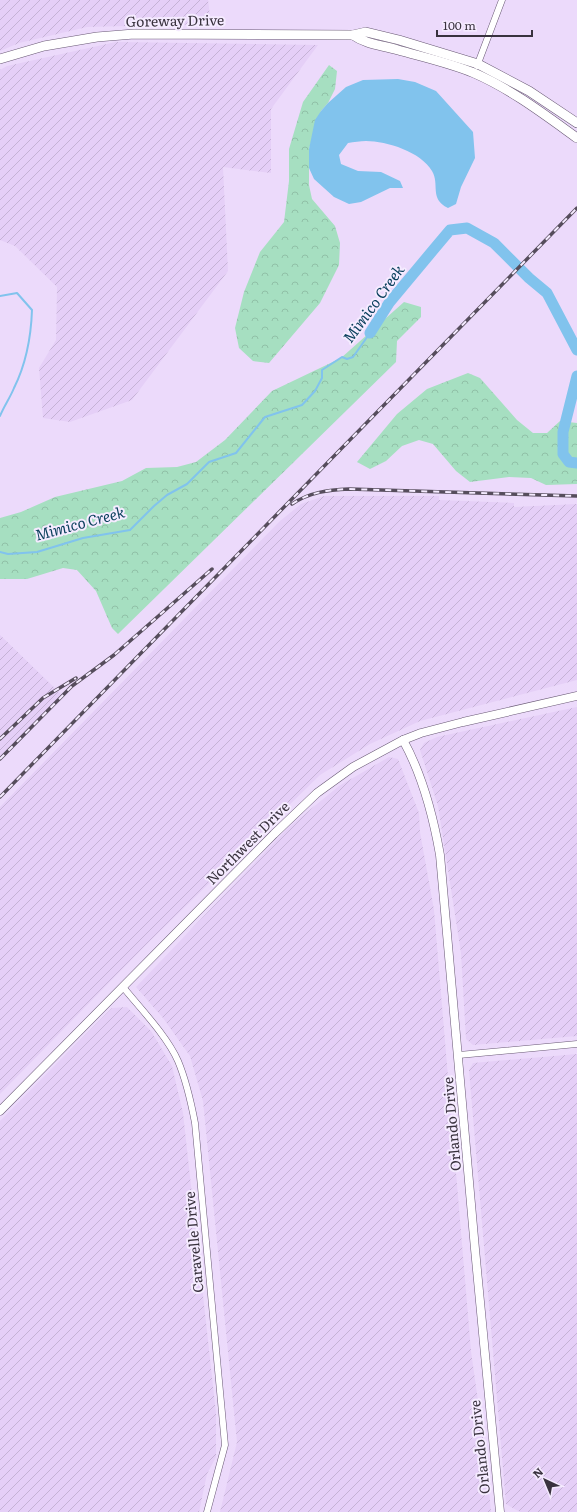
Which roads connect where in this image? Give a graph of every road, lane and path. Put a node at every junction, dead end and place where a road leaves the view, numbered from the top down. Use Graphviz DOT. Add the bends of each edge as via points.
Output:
graph roads {
  1 [pos="502,0"];
  2 [pos="353,35"];
  3 [pos="0,60"];
  4 [pos="478,64"];
  5 [pos="474,73"];
  6 [pos="577,123"];
  7 [pos="577,138"];
  8 [pos="577,696"];
  9 [pos="403,740"];
  10 [pos="123,987"];
  11 [pos="577,1044"];
  12 [pos="459,1055"];
  13 [pos="0,1112"];
  14 [pos="207,1512"];
  15 [pos="500,1512"];
  1 -- 4 [label="street"];
  2 -- 3 [label="main road, Goreway Drive" via="134,34 44,46"];
  2 -- 4 [label="main road, Goreway Drive" via="366,32"];
  2 -- 5 [label="main road, Goreway Drive" via="370,44 397,49"];
  4 -- 5 [label="street"];
  4 -- 6 [label="main road, Goreway Drive" via="529,91"];
  5 -- 7 [label="main road, Goreway Drive" via="541,112"];
  8 -- 9 [label="street, Northwest Drive" via="463,722"];
  9 -- 10 [label="street, Northwest Drive" via="353,767 312,797"];
  9 -- 12 [label="street, Orlando Drive" via="423,786 440,855"];
  10 -- 13 [label="street, Northwest Drive"];
  10 -- 14 [label="street, Caravelle Drive" via="159,1032 177,1060 191,1101 195,1123 225,1445"];
  11 -- 12 [label="street"];
  12 -- 15 [label="street, Orlando Drive"];
}
